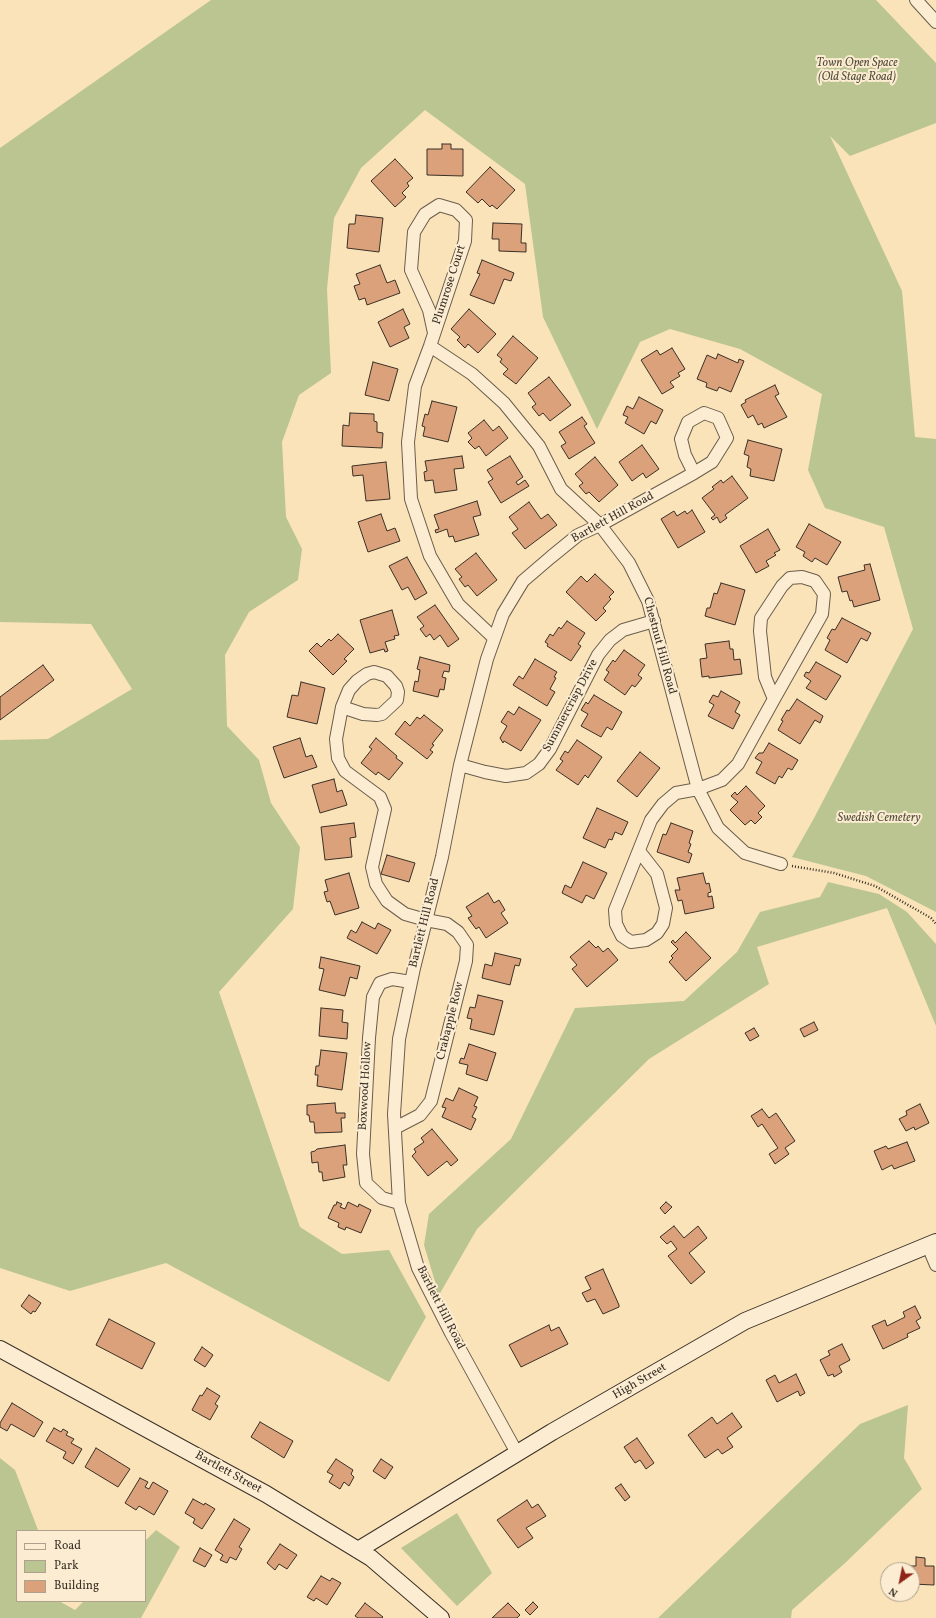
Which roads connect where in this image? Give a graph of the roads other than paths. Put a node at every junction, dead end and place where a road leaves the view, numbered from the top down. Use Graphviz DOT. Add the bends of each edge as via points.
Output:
graph roads {
  1 [pos="916,0"];
  2 [pos="936,22"];
  3 [pos="434,333"];
  4 [pos="430,346"];
  5 [pos="694,473"];
  6 [pos="600,525"];
  7 [pos="654,621"];
  8 [pos="494,638"];
  9 [pos="774,700"];
  10 [pos="342,706"];
  11 [pos="460,765"];
  12 [pos="698,789"];
  13 [pos="639,851"];
  14 [pos="781,864"];
  15 [pos="426,920"];
  16 [pos="411,982"];
  17 [pos="395,1128"];
  18 [pos="399,1203"];
  19 [pos="932,1244"];
  20 [pos="936,1265"];
  21 [pos="0,1349"];
  22 [pos="517,1453"];
  23 [pos="358,1550"];
  24 [pos="441,1618"];
  1 -- 2 [label="street"];
  3 -- 3 [label="street, Plumrose Court" via="465,241 466,227 466,220 456,210 439,205 425,214 414,232 411,270 429,310"];
  3 -- 4 [label="street, Plumrose Court"];
  4 -- 6 [label="street, Chestnut Hill Road" via="472,374 504,403 539,446 562,489"];
  4 -- 8 [label="street, Plumrose Court" via="415,386 408,442 411,500 430,556 458,604"];
  5 -- 5 [label="street, Bartlett Hill Road" via="712,462 726,438 718,418 704,413 688,422 681,439"];
  5 -- 6 [label="street, Bartlett Hill Road"];
  6 -- 7 [label="street, Chestnut Hill Road" via="629,563 648,601"];
  6 -- 8 [label="street, Bartlett Hill Road" via="578,535 523,581 503,614"];
  7 -- 11 [label="street, Summercrisp Drive" via="623,630 610,640 598,655 550,749 539,764 526,773 506,776"];
  7 -- 12 [label="street, Chestnut Hill Road"];
  8 -- 11 [label="street, Bartlett Hill Road"];
  9 -- 9 [label="street" via="765,677 761,618 782,586 790,578 802,577 815,582 824,594 822,614"];
  9 -- 12 [label="street" via="738,764 722,780"];
  10 -- 10 [label="street" via="349,690 357,681 374,672 386,676 398,692 397,700 377,716"];
  10 -- 15 [label="street, Crabapple Row" via="336,739 338,758 345,771 380,797 385,809 372,867 376,884 387,901 405,914"];
  11 -- 15 [label="street, Bartlett Hill Road" via="442,857"];
  12 -- 13 [label="street" via="676,793 664,804 651,820"];
  12 -- 14 [label="street, Chestnut Hill Road" via="718,828 745,853"];
  13 -- 13 [label="street" via="615,910 616,924 622,936 631,942 646,940 657,933 663,924 666,908 657,874"];
  15 -- 16 [label="street, Bartlett Hill Road"];
  15 -- 17 [label="street, Crabapple Row" via="447,924 458,932 467,945 466,962 430,1101 420,1115"];
  16 -- 17 [label="street, Bartlett Hill Road" via="399,1038"];
  16 -- 18 [label="street, Boxwood Hollow" via="392,979 380,983 373,997 366,1084 363,1154 366,1183 382,1198"];
  17 -- 18 [label="street, Bartlett Hill Road"];
  18 -- 22 [label="street, Bartlett Hill Road" via="418,1268"];
  19 -- 20 [label="street"];
  19 -- 22 [label="street, High Street" via="745,1322"];
  21 -- 23 [label="street, Bartlett Street" via="266,1494"];
  22 -- 23 [label="street, High Street"];
  23 -- 24 [label="street, Bartlett Street" via="371,1558"];
}
